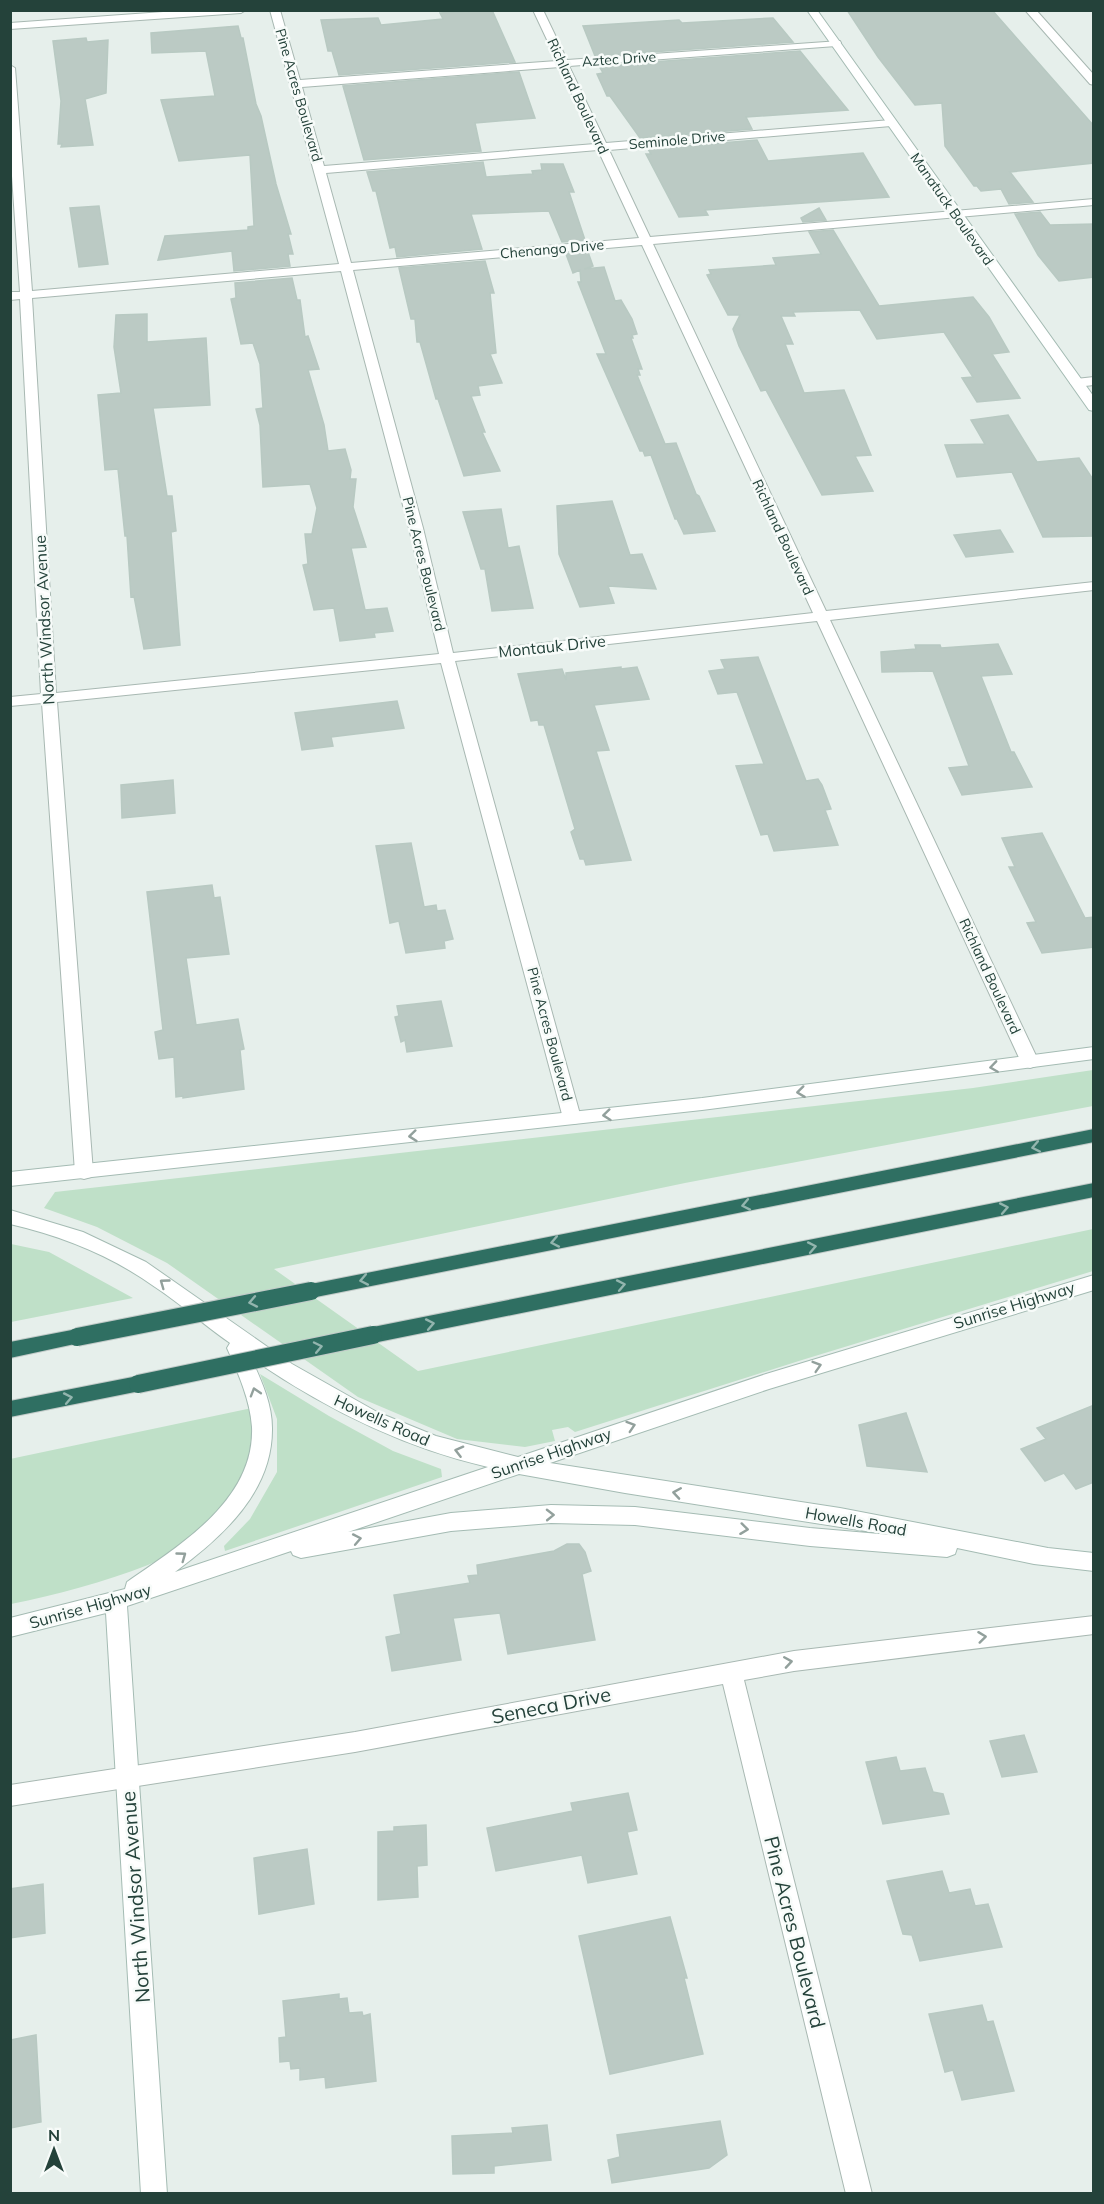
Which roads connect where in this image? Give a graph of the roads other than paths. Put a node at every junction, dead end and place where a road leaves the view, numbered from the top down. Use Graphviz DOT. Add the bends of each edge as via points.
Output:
graph roads {
  1 [pos="241,10"];
  2 [pos="275,10"];
  3 [pos="537,10"];
  4 [pos="812,10"];
  5 [pos="1030,10"];
  6 [pos="10,26"];
  7 [pos="836,44"];
  8 [pos="562,63"];
  9 [pos="10,68"];
  10 [pos="1094,82"];
  11 [pos="295,84"];
  12 [pos="891,123"];
  13 [pos="601,146"];
  14 [pos="320,170"];
  15 [pos="1094,202"];
  16 [pos="954,214"];
  17 [pos="645,241"];
  18 [pos="345,267"];
  19 [pos="18,295"];
  20 [pos="1094,381"];
  21 [pos="1076,383"];
  22 [pos="1094,407"];
  23 [pos="1094,586"];
  24 [pos="820,616"];
  25 [pos="447,657"];
  26 [pos="49,697"];
  27 [pos="10,702"];
  28 [pos="1094,1053"];
  29 [pos="1030,1062"];
  30 [pos="572,1118"];
  31 [pos="1094,1136"];
  32 [pos="84,1172"];
  33 [pos="10,1179"];
  34 [pos="1094,1190"];
  35 [pos="10,1216"];
  36 [pos="1094,1282"];
  37 [pos="225,1329"];
  38 [pos="10,1350"];
  39 [pos="10,1409"];
  40 [pos="516,1465"];
  41 [pos="1046,1556"];
  42 [pos="238,1561"];
  43 [pos="1094,1562"];
  44 [pos="116,1600"];
  45 [pos="1094,1624"];
  46 [pos="10,1628"];
  47 [pos="731,1671"];
  48 [pos="127,1777"];
  49 [pos="10,1796"];
  50 [pos="154,2193"];
  51 [pos="860,2193"];
  1 -- 6 [label="street"];
  2 -- 11 [label="street, Pine Acres Boulevard"];
  3 -- 8 [label="street, Richland Boulevard"];
  4 -- 7 [label="street, Manatuck Boulevard"];
  5 -- 10 [label="street"];
  7 -- 8 [label="street, Aztec Drive"];
  7 -- 12 [label="street, Manatuck Boulevard"];
  8 -- 11 [label="street, Aztec Drive"];
  8 -- 13 [label="street, Richland Boulevard"];
  9 -- 19 [label="street, North Windsor Avenue"];
  11 -- 14 [label="street, Pine Acres Boulevard"];
  12 -- 13 [label="street, Seminole Drive"];
  12 -- 16 [label="street, Manatuck Boulevard"];
  13 -- 14 [label="street, Seminole Drive"];
  13 -- 17 [label="street, Richland Boulevard"];
  14 -- 18 [label="street, Pine Acres Boulevard"];
  15 -- 16 [label="street, Chenango Drive"];
  16 -- 17 [label="street, Chenango Drive"];
  16 -- 21 [label="street, Manatuck Boulevard"];
  17 -- 18 [label="street, Chenango Drive"];
  17 -- 24 [label="street, Richland Boulevard"];
  18 -- 19 [label="street, Chenango Drive"];
  18 -- 25 [label="street, Pine Acres Boulevard"];
  19 -- 26 [label="street, North Windsor Avenue"];
  20 -- 21 [label="street"];
  21 -- 22 [label="street, Manatuck Boulevard"];
  23 -- 24 [label="street, Montauk Drive"];
  24 -- 25 [label="street, Montauk Drive"];
  24 -- 29 [label="street, Richland Boulevard"];
  25 -- 26 [label="street, Montauk Drive"];
  25 -- 30 [label="street, Pine Acres Boulevard"];
  26 -- 27 [label="street, Montauk Drive"];
  26 -- 32 [label="street, North Windsor Avenue"];
  28 -- 29 [label="street"];
  29 -- 30 [label="street, one-way"];
  30 -- 32 [label="street, one-way"];
  31 -- 38 [label="highway, one-way, bridge"];
  32 -- 33 [label="street"];
  39 -- 34 [label="highway, one-way, bridge"];
  37 -- 35 [label="street, Howells Road, one-way" via="161,1280 116,1254"];
  40 -- 36 [label="street, Sunrise Highway, one-way" via="766,1382"];
  40 -- 37 [label="street, Howells Road, one-way" via="453,1450 391,1428 329,1396"];
  44 -- 37 [label="street, one-way" via="211,1533 241,1499 257,1465 262,1433 258,1402 247,1368"];
  41 -- 40 [label="street, Howells Road, one-way" via="813,1512"];
  40 -- 42 [label="street, Sunrise Highway"];
  42 -- 41 [label="street, Howells Road, one-way" via="451,1522 551,1514 635,1516 810,1537"];
  41 -- 43 [label="street, Howells Road"];
  42 -- 44 [label="street, Sunrise Highway"];
  44 -- 46 [label="street, Sunrise Highway"];
  44 -- 48 [label="street, North Windsor Avenue"];
  47 -- 45 [label="street, Seneca Drive, one-way"];
  47 -- 48 [label="street, Seneca Drive" via="354,1742"];
  47 -- 51 [label="street, Pine Acres Boulevard"];
  48 -- 49 [label="street, Seneca Drive"];
  48 -- 50 [label="street, North Windsor Avenue"];
}
